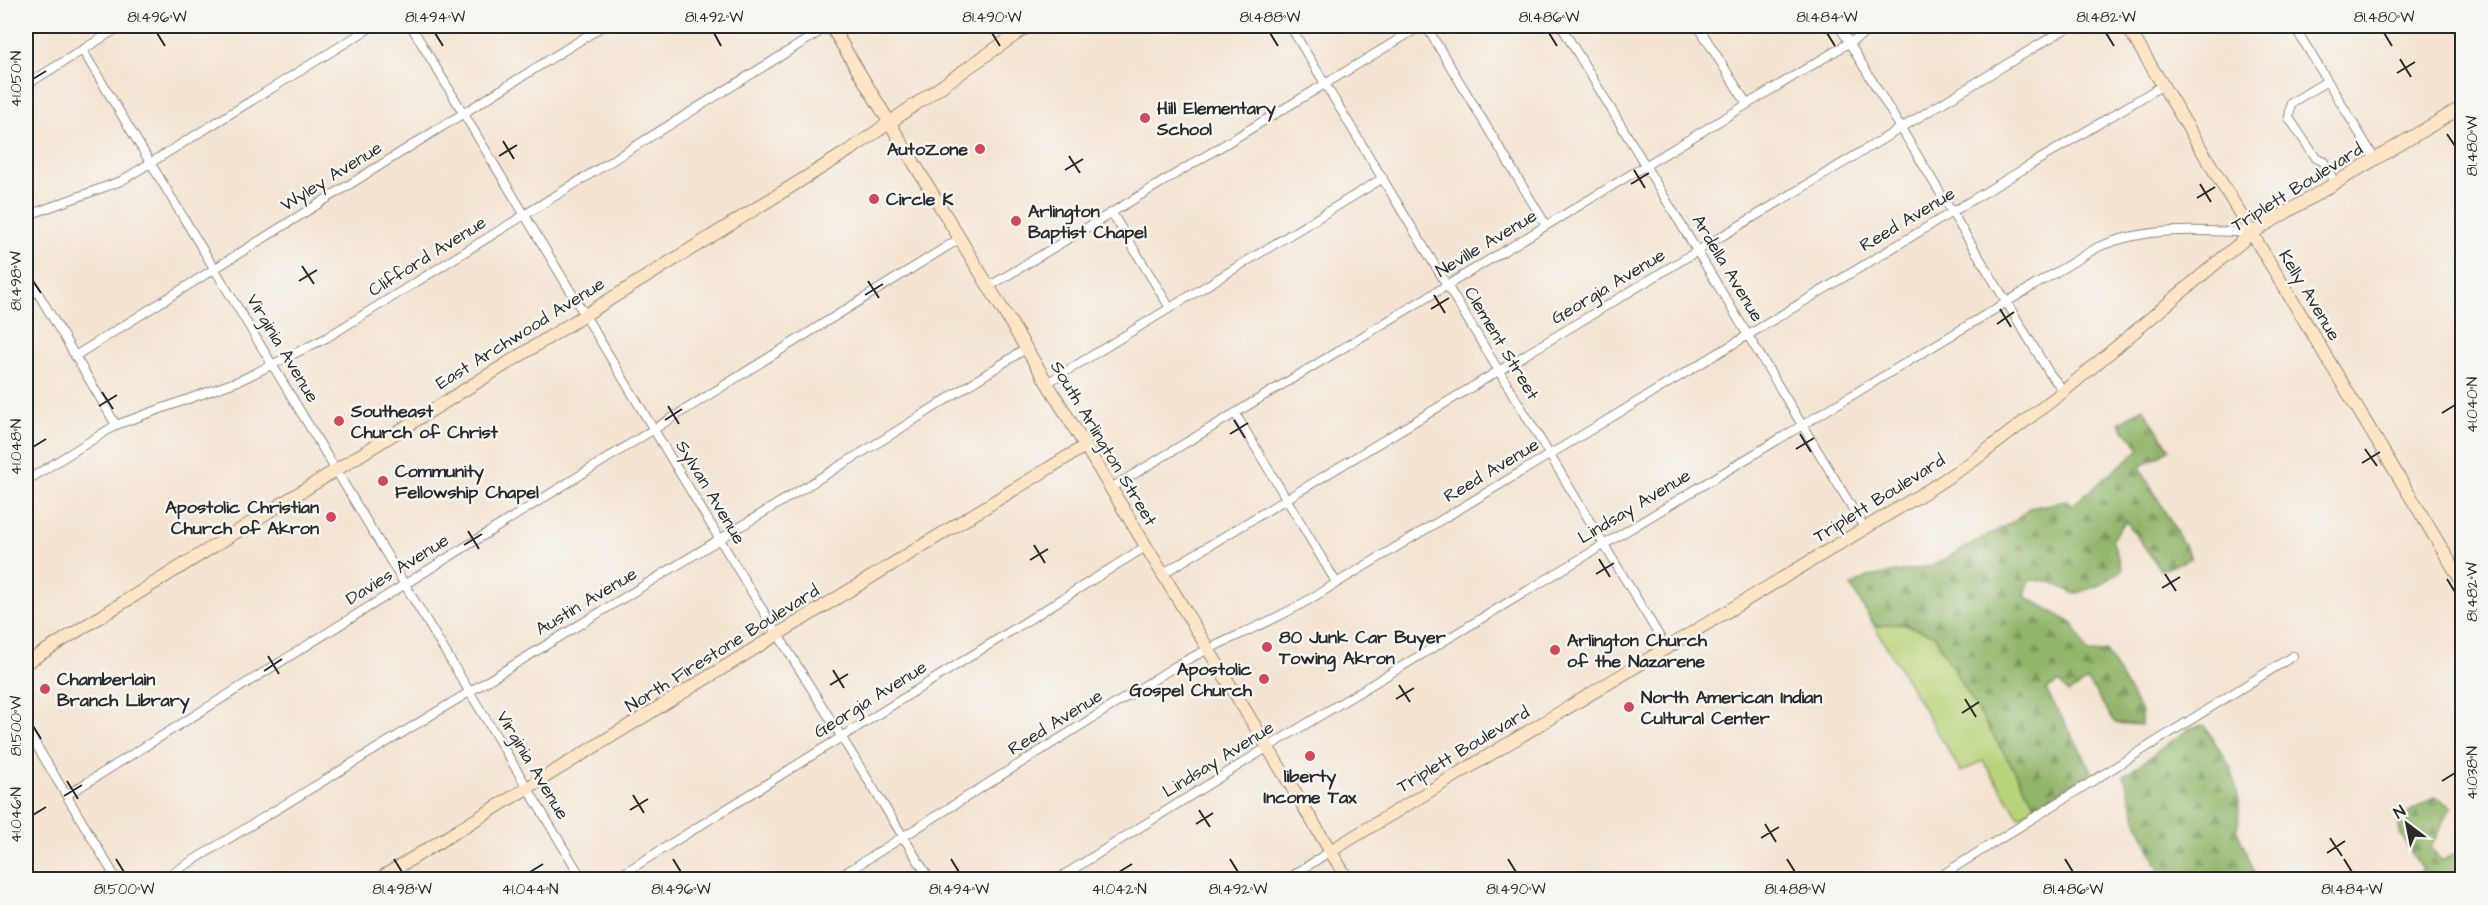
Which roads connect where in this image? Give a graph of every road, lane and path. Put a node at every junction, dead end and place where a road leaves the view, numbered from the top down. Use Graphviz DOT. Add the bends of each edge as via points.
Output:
graph roads {
  1 [pos="121,26"];
  2 [pos="373,26"];
  3 [pos="411,26"];
  4 [pos="603,26"];
  5 [pos="830,26"];
  6 [pos="1028,26"];
  7 [pos="1290,26"];
  8 [pos="1421,26"];
  9 [pos="1426,26"];
  10 [pos="1561,26"];
  11 [pos="1698,26"];
  12 [pos="1839,26"];
  13 [pos="1877,26"];
  14 [pos="2070,26"];
  15 [pos="2127,26"];
  16 [pos="2294,26"];
  17 [pos="2456,26"];
  18 [pos="2463,37"];
  19 [pos="1849,42"];
  20 [pos="83,51"];
  21 [pos="2327,81"];
  22 [pos="1325,83"];
  23 [pos="2163,84"];
  24 [pos="26,85"];
  25 [pos="1747,104"];
  26 [pos="2463,106"];
  27 [pos="464,113"];
  28 [pos="891,123"];
  29 [pos="1901,128"];
  30 [pos="2375,159"];
  31 [pos="152,164"];
  32 [pos="1646,165"];
  33 [pos="1383,178"];
  34 [pos="2335,183"];
  35 [pos="1951,211"];
  36 [pos="1113,213"];
  37 [pos="525,214"];
  38 [pos="26,216"];
  39 [pos="1546,225"];
  40 [pos="2252,233"];
  41 [pos="959,238"];
  42 [pos="1699,250"];
  43 [pos="215,268"];
  44 [pos="26,273"];
  45 [pos="1448,285"];
  46 [pos="990,286"];
  47 [pos="2006,301"];
  48 [pos="1170,308"];
  49 [pos="585,314"];
  50 [pos="1749,334"];
  51 [pos="1027,348"];
  52 [pos="75,356"];
  53 [pos="274,366"];
  54 [pos="1499,370"];
  55 [pos="1047,383"];
  56 [pos="2064,391"];
  57 [pos="1235,413"];
  58 [pos="1803,423"];
  59 [pos="116,425"];
  60 [pos="654,429"];
  61 [pos="1085,446"];
  62 [pos="1550,454"];
  63 [pos="336,468"];
  64 [pos="26,481"];
  65 [pos="1111,488"];
  66 [pos="1286,499"];
  67 [pos="1865,529"];
  68 [pos="720,539"];
  69 [pos="1604,544"];
  70 [pos="1145,547"];
  71 [pos="1162,574"];
  72 [pos="1336,582"];
  73 [pos="2463,582"];
  74 [pos="405,584"];
  75 [pos="778,634"];
  76 [pos="1208,647"];
  77 [pos="1666,647"];
  78 [pos="2293,656"];
  79 [pos="26,663"];
  80 [pos="469,691"];
  81 [pos="26,728"];
  82 [pos="840,737"];
  83 [pos="1268,747"];
  84 [pos="527,788"];
  85 [pos="67,795"];
  86 [pos="903,836"];
  87 [pos="1332,850"];
  88 [pos="117,879"];
  89 [pos="160,879"];
  90 [pos="377,879"];
  91 [pos="583,879"];
  92 [pos="613,879"];
  93 [pos="834,879"];
  94 [pos="930,879"];
  95 [pos="1056,879"];
  96 [pos="1286,879"];
  97 [pos="1348,879"];
  98 [pos="1934,879"];
  1 -- 20 [label="street"];
  2 -- 31 [label="street"];
  3 -- 27 [label="street, Sylvan Avenue"];
  4 -- 27 [label="street, Wyley Avenue"];
  5 -- 28 [label="main road, South Arlington Street"];
  5 -- 37 [label="street, Clifford Avenue"];
  6 -- 28 [label="main road, East Archwood Avenue"];
  7 -- 22 [label="street, Clement Street"];
  8 -- 22 [label="street"];
  9 -- 39 [label="street"];
  10 -- 32 [label="street, Ardella Avenue"];
  11 -- 25 [label="street"];
  12 -- 19 [label="street"];
  13 -- 19 [label="street, Neville Avenue"];
  14 -- 29 [label="street, Georgia Avenue"];
  15 -- 23 [label="main road, Kelly Avenue"];
  16 -- 21 [label="street"];
  17 -- 18 [label="street"];
  19 -- 25 [label="street, Neville Avenue"];
  19 -- 29 [label="street"];
  20 -- 24 [label="street"];
  20 -- 31 [label="street, Virginia Avenue"];
  21 -- 30 [label="street"];
  21 -- 34 [label="street" via="2291,103 2289,118 2316,158 2325,162"];
  22 -- 33 [label="street, Clement Street"];
  22 -- 36 [label="street"];
  23 -- 35 [label="street, Reed Avenue"];
  23 -- 40 [label="main road, Kelly Avenue"];
  25 -- 32 [label="street, Neville Avenue"];
  26 -- 30 [label="main road, Triplett Boulevard"];
  27 -- 37 [label="street, Sylvan Avenue"];
  27 -- 43 [label="street, Wyley Avenue"];
  28 -- 41 [label="main road, South Arlington Street"];
  28 -- 49 [label="main road, East Archwood Avenue"];
  29 -- 35 [label="street"];
  29 -- 42 [label="street, Georgia Avenue"];
  30 -- 34 [label="main road, Triplett Boulevard"];
  31 -- 38 [label="street" via="114,185"];
  31 -- 43 [label="street, Virginia Avenue"];
  32 -- 39 [label="street, Neville Avenue"];
  32 -- 42 [label="street, Ardella Avenue"];
  33 -- 45 [label="street, Clement Street"];
  33 -- 48 [label="street"];
  34 -- 40 [label="main road, Triplett Boulevard"];
  35 -- 47 [label="street"];
  35 -- 50 [label="street, Reed Avenue"];
  36 -- 46 [label="street"];
  36 -- 48 [label="street"];
  37 -- 49 [label="street, Sylvan Avenue"];
  37 -- 53 [label="street, Clifford Avenue"];
  39 -- 45 [label="street, Neville Avenue"];
  40 -- 47 [label="street, Lindsay Avenue" via="2165,231 2119,239 2098,247"];
  40 -- 56 [label="main road, Triplett Boulevard"];
  40 -- 73 [label="main road, Kelly Avenue"];
  41 -- 46 [label="main road, South Arlington Street"];
  41 -- 60 [label="street, Davies Avenue"];
  42 -- 50 [label="street, Ardella Avenue"];
  42 -- 54 [label="street, Georgia Avenue"];
  43 -- 52 [label="street, Wyley Avenue"];
  43 -- 53 [label="street, Virginia Avenue"];
  44 -- 52 [label="street"];
  45 -- 54 [label="street, Clement Street"];
  45 -- 57 [label="street, Neville Avenue"];
  46 -- 51 [label="main road, South Arlington Street"];
  47 -- 56 [label="street"];
  47 -- 58 [label="street, Lindsay Avenue"];
  48 -- 55 [label="street"];
  49 -- 60 [label="street, Sylvan Avenue"];
  49 -- 63 [label="main road, East Archwood Avenue"];
  50 -- 58 [label="street, Ardella Avenue"];
  50 -- 62 [label="street, Reed Avenue"];
  51 -- 55 [label="main road, South Arlington Street"];
  51 -- 68 [label="street, Austin Avenue"];
  52 -- 59 [label="street"];
  53 -- 59 [label="street, Clifford Avenue"];
  53 -- 63 [label="street, Virginia Avenue"];
  54 -- 62 [label="street, Clement Street"];
  54 -- 66 [label="street, Georgia Avenue"];
  55 -- 61 [label="main road, South Arlington Street"];
  56 -- 67 [label="main road, Triplett Boulevard" via="1973,461"];
  57 -- 65 [label="street, Neville Avenue"];
  57 -- 66 [label="street"];
  58 -- 67 [label="street, Ardella Avenue"];
  58 -- 69 [label="street, Lindsay Avenue"];
  59 -- 64 [label="street, Clifford Avenue"];
  60 -- 68 [label="street, Sylvan Avenue"];
  60 -- 74 [label="street, Davies Avenue"];
  61 -- 65 [label="main road, South Arlington Street"];
  61 -- 75 [label="main road, North Firestone Boulevard"];
  62 -- 69 [label="street, Clement Street"];
  62 -- 72 [label="street, Reed Avenue"];
  63 -- 74 [label="street, Virginia Avenue"];
  63 -- 79 [label="main road, East Archwood Avenue"];
  65 -- 70 [label="main road, South Arlington Street"];
  66 -- 71 [label="street, Georgia Avenue"];
  66 -- 72 [label="street"];
  67 -- 77 [label="main road, Triplett Boulevard"];
  68 -- 75 [label="street, Sylvan Avenue"];
  68 -- 80 [label="street, Austin Avenue"];
  69 -- 77 [label="street, Clement Street"];
  69 -- 83 [label="street, Lindsay Avenue"];
  70 -- 71 [label="main road, South Arlington Street"];
  70 -- 82 [label="street, Georgia Avenue"];
  71 -- 76 [label="main road, South Arlington Street"];
  72 -- 76 [label="street, Reed Avenue" via="1274,621"];
  74 -- 80 [label="street, Virginia Avenue"];
  74 -- 85 [label="street, Davies Avenue"];
  75 -- 82 [label="street, Sylvan Avenue"];
  75 -- 84 [label="main road, North Firestone Boulevard"];
  76 -- 83 [label="main road, South Arlington Street"];
  76 -- 86 [label="street, Reed Avenue"];
  77 -- 87 [label="main road, Triplett Boulevard"];
  78 -- 98 [label="street"];
  80 -- 84 [label="street, Virginia Avenue"];
  80 -- 89 [label="street, Austin Avenue"];
  81 -- 85 [label="street"];
  82 -- 86 [label="street, Sylvan Avenue"];
  82 -- 92 [label="street, Georgia Avenue"];
  83 -- 87 [label="main road, South Arlington Street"];
  83 -- 95 [label="street, Lindsay Avenue"];
  84 -- 90 [label="main road, North Firestone Boulevard"];
  84 -- 91 [label="street, Virginia Avenue"];
  85 -- 88 [label="street"];
  86 -- 93 [label="street, Reed Avenue"];
  86 -- 94 [label="street, Sylvan Avenue"];
  87 -- 96 [label="street, Triplett Boulevard"];
  87 -- 97 [label="main road, South Arlington Street"];
}
